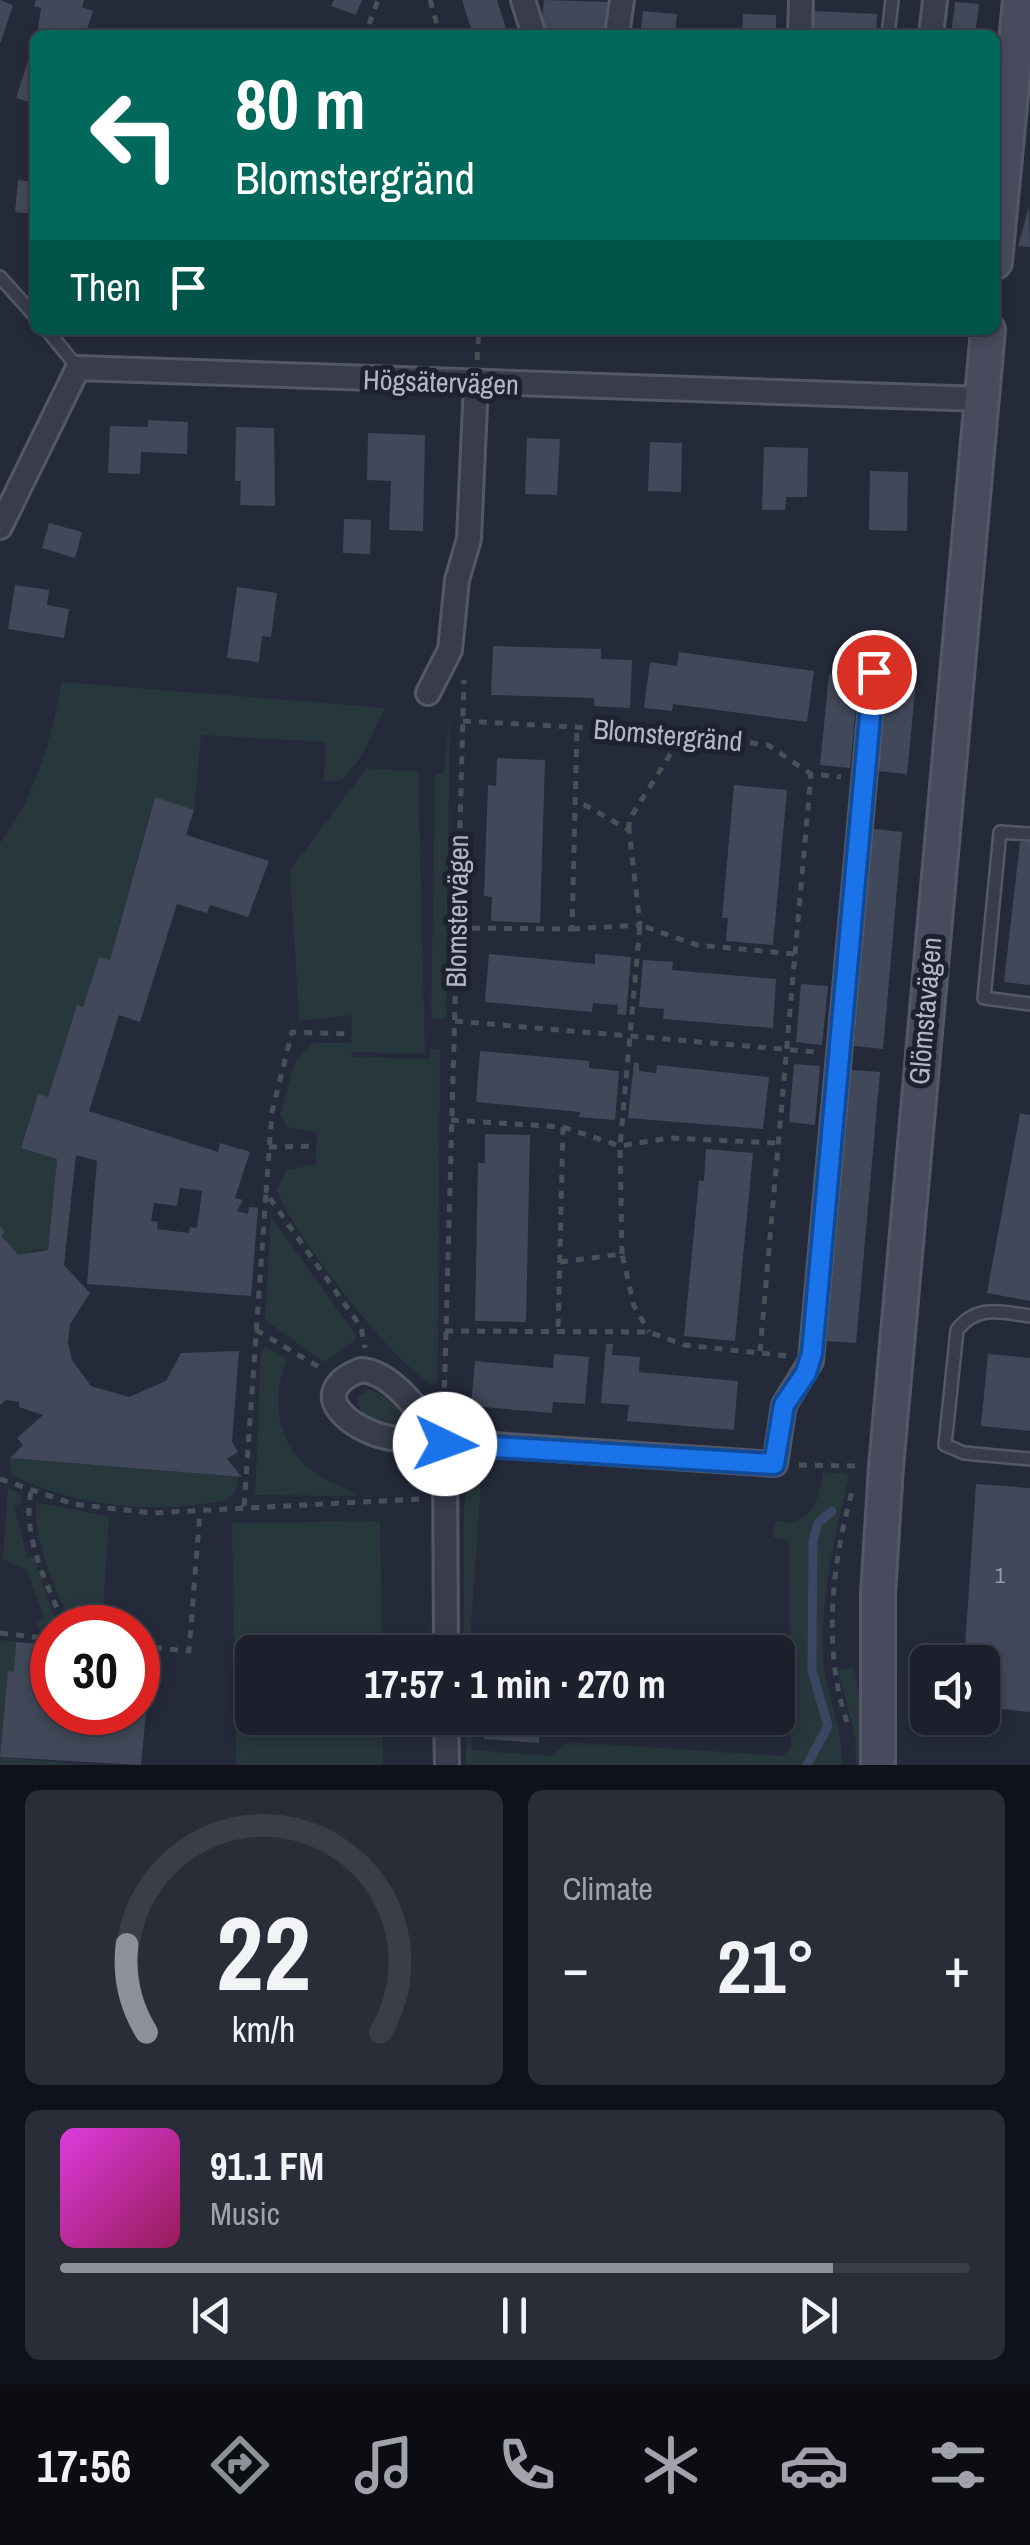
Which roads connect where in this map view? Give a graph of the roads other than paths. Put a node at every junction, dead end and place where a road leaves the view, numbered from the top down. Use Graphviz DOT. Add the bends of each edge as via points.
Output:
graph roads {
  1 [pos="522,0"];
  2 [pos="622,0"];
  3 [pos="802,0"];
  4 [pos="892,0"];
  5 [pos="935,0"];
  6 [pos="1020,0"];
  7 [pos="532,30"];
  8 [pos="618,30"];
  9 [pos="800,30"];
  10 [pos="889,30"];
  11 [pos="932,30"];
  12 [pos="1030,68"];
  13 [pos="1006,148"];
  14 [pos="1000,210"];
  15 [pos="0,277"];
  16 [pos="30,310"];
  17 [pos="51,335"];
  18 [pos="988,335"];
  19 [pos="78,368"];
  20 [pos="476,383"];
  21 [pos="982,398"];
  22 [pos="0,527"];
  23 [pos="874,672"];
  24 [pos="428,693"];
  25 [pos="1030,834"];
  26 [pos="1030,1004"];
  27 [pos="1030,1316"];
  28 [pos="445,1443"];
  29 [pos="1030,1458"];
  30 [pos="446,1635"];
  31 [pos="880,1694"];
  32 [pos="446,1735"];
  33 [pos="447,1765"];
  34 [pos="878,1765"];
  35 [pos="900,1765"];
  1 -- 7 [label="street"];
  2 -- 8 [label="street"];
  3 -- 9 [label="street"];
  4 -- 10 [label="lane"];
  5 -- 11 [label="street"];
  6 -- 13 [label="main road"];
  12 -- 13 [label="main road"];
  13 -- 14 [label="main road"];
  15 -- 16 [label="lane"];
  17 -- 19 [label="lane"];
  18 -- 21 [label="main road, Glömstavägen"];
  19 -- 20 [label="street, Högsätervägen"];
  19 -- 22 [label="street"];
  20 -- 21 [label="street, Högsätervägen"];
  20 -- 24 [label="street" via="469,539 456,580 450,650"];
  21 -- 31 [label="main road, Glömstavägen" via="886,1467"];
  23 -- 28 [label="street" via="811,1360 784,1405 774,1464"];
  25 -- 26 [label="lane" via="1000,832 984,998"];
  27 -- 29 [label="lane" via="986,1310 957,1330 946,1444 964,1453"];
  28 -- 28 [label="street" via="357,1430 336,1400 342,1384 369,1370 389,1382"];
  28 -- 30 [label="street"];
  31 -- 34 [label="main road, Glömstavägen"];
  31 -- 35 [label="main road, Glömstavägen"];
  32 -- 33 [label="street"];
}
